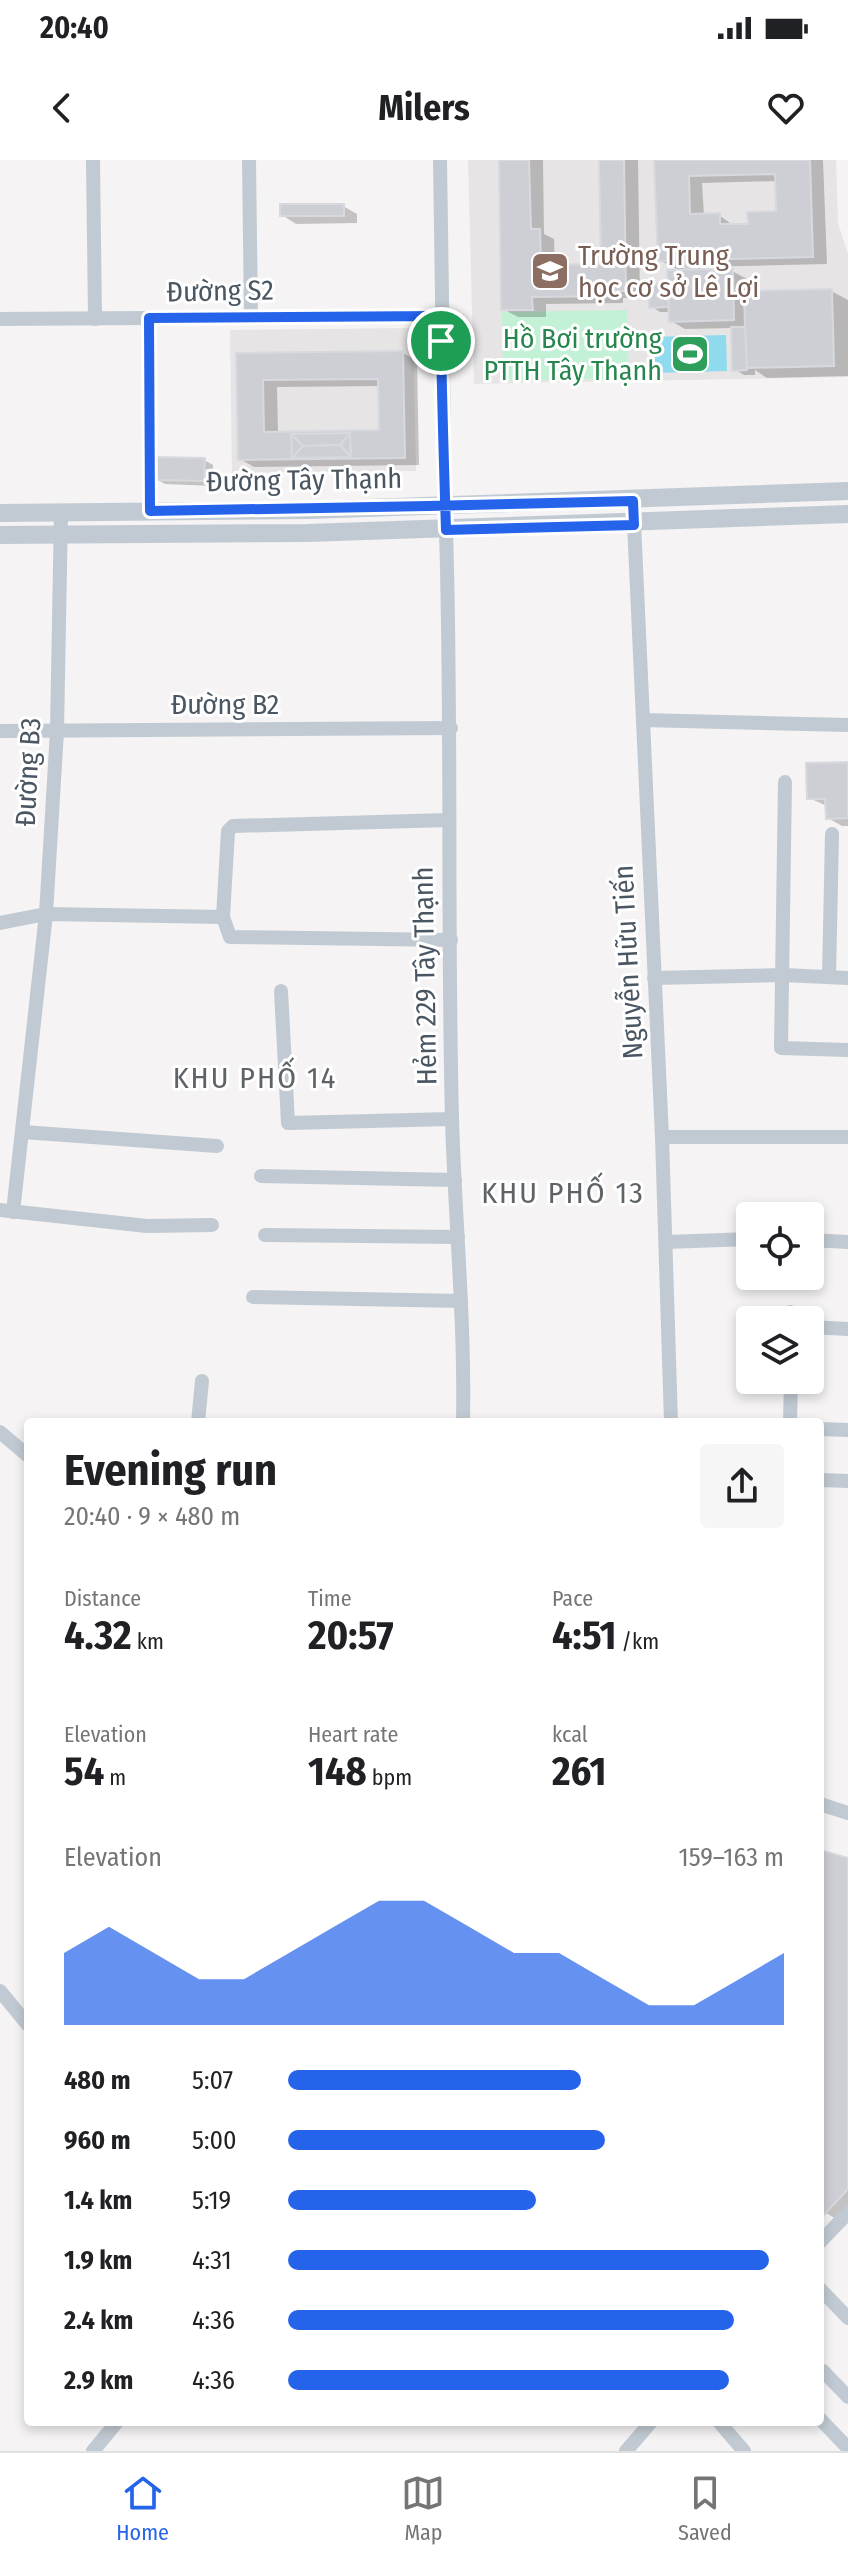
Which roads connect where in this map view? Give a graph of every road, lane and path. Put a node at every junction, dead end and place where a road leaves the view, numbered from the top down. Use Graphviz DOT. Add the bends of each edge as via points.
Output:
graph roads {
  1 [pos="93,160"];
  2 [pos="249,160"];
  3 [pos="440,160"];
  4 [pos="440,316"];
  5 [pos="251,317"];
  6 [pos="149,318"];
  7 [pos="0,319"];
  8 [pos="95,319"];
  9 [pos="848,491"];
  10 [pos="633,501"];
  11 [pos="445,505"];
  12 [pos="150,511"];
  13 [pos="61,512"];
  14 [pos="0,513"];
  15 [pos="848,514"];
  16 [pos="634,525"];
  17 [pos="446,530"];
  18 [pos="60,534"];
  19 [pos="0,535"];
  20 [pos="643,720"];
  21 [pos="848,725"];
  22 [pos="451,728"];
  23 [pos="0,731"];
  24 [pos="57,731"];
  25 [pos="785,782"];
  26 [pos="449,820"];
  27 [pos="832,834"];
  28 [pos="46,914"];
  29 [pos="223,917"];
  30 [pos="0,923"];
  31 [pos="451,940"];
  32 [pos="783,975"];
  33 [pos="829,977"];
  34 [pos="654,978"];
  35 [pos="848,978"];
  36 [pos="281,991"];
  37 [pos="848,1050"];
  38 [pos="452,1119"];
  39 [pos="23,1132"];
  40 [pos="662,1137"];
  41 [pos="848,1137"];
  42 [pos="217,1146"];
  43 [pos="261,1176"];
  44 [pos="455,1180"];
  45 [pos="7,1211"];
  46 [pos="212,1225"];
  47 [pos="265,1235"];
  48 [pos="458,1237"];
  49 [pos="736,1240"];
  50 [pos="824,1241"];
  51 [pos="666,1242"];
  52 [pos="848,1242"];
  53 [pos="253,1297"];
  54 [pos="461,1301"];
  55 [pos="824,1328"];
  56 [pos="848,1329"];
  57 [pos="202,1381"];
  58 [pos="791,1394"];
  59 [pos="198,1418"];
  60 [pos="463,1418"];
  61 [pos="671,1418"];
  62 [pos="790,1418"];
  63 [pos="824,1429"];
  64 [pos="848,1430"];
  65 [pos="0,1432"];
  66 [pos="24,1453"];
  67 [pos="824,1480"];
  68 [pos="848,1481"];
  69 [pos="824,1805"];
  70 [pos="848,1813"];
  71 [pos="0,1991"];
  72 [pos="24,2020"];
  73 [pos="848,2213"];
  74 [pos="824,2238"];
  75 [pos="824,2293"];
  76 [pos="848,2318"];
  77 [pos="824,2372"];
  78 [pos="848,2397"];
  79 [pos="824,2423"];
  80 [pos="114,2426"];
  81 [pos="648,2426"];
  82 [pos="722,2426"];
  83 [pos="848,2448"];
  84 [pos="93,2451"];
  85 [pos="626,2451"];
  86 [pos="744,2451"];
  1 -- 8 [label="street"];
  2 -- 5 [label="street"];
  3 -- 4 [label="street"];
  4 -- 5 [label="street, Đường S2"];
  4 -- 11 [label="street"];
  5 -- 6 [label="street, Đường S2"];
  6 -- 8 [label="street, Đường S2"];
  6 -- 12 [label="street"];
  7 -- 8 [label="street, Đường S2"];
  9 -- 10 [label="street, Đường Tây Thạnh"];
  10 -- 11 [label="street, Đường Tây Thạnh"];
  10 -- 16 [label="street, Nguyễn Hữu Tiến"];
  11 -- 12 [label="street, Đường Tây Thạnh"];
  11 -- 17 [label="street"];
  12 -- 13 [label="street, Đường Tây Thạnh"];
  13 -- 14 [label="street, Đường Tây Thạnh"];
  13 -- 18 [label="street, Đường B3"];
  15 -- 16 [label="street, Đường Tây Thạnh"];
  16 -- 17 [label="street, Đường Tây Thạnh"];
  16 -- 20 [label="street, Nguyễn Hữu Tiến"];
  17 -- 18 [label="street, Đường Tây Thạnh"];
  17 -- 22 [label="street, Hẻm 229 Tây Thạnh"];
  18 -- 19 [label="street, Đường Tây Thạnh"];
  18 -- 24 [label="street, Đường B3"];
  20 -- 21 [label="street"];
  20 -- 34 [label="street, Nguyễn Hữu Tiến"];
  22 -- 24 [label="street, Đường B2"];
  22 -- 26 [label="street, Hẻm 229 Tây Thạnh"];
  23 -- 24 [label="street, Đường B2"];
  24 -- 28 [label="street, Đường B3"];
  25 -- 32 [label="street"];
  26 -- 29 [label="street" via="233,826 228,831"];
  26 -- 31 [label="street, Hẻm 229 Tây Thạnh"];
  27 -- 33 [label="street"];
  28 -- 29 [label="street"];
  28 -- 30 [label="street"];
  28 -- 39 [label="street, Đường B3"];
  29 -- 31 [label="street" via="230,937"];
  31 -- 38 [label="street, Hẻm 229 Tây Thạnh"];
  32 -- 33 [label="street"];
  32 -- 34 [label="street"];
  32 -- 37 [label="street" via="781,1048"];
  33 -- 35 [label="street"];
  34 -- 40 [label="street, Nguyễn Hữu Tiến"];
  36 -- 38 [label="street" via="288,1123"];
  38 -- 44 [label="street, Hẻm 229 Tây Thạnh"];
  39 -- 42 [label="street"];
  39 -- 45 [label="street, Đường B3"];
  40 -- 41 [label="street"];
  40 -- 51 [label="street, Nguyễn Hữu Tiến"];
  43 -- 44 [label="street"];
  44 -- 48 [label="street, Hẻm 229 Tây Thạnh"];
  45 -- 46 [label="street" via="147,1226"];
  47 -- 48 [label="street"];
  48 -- 54 [label="street, Hẻm 229 Tây Thạnh"];
  49 -- 51 [label="street"];
  50 -- 52 [label="street"];
  51 -- 61 [label="street, Nguyễn Hữu Tiến"];
  53 -- 54 [label="street"];
  54 -- 60 [label="street, Hẻm 229 Tây Thạnh"];
  55 -- 56 [label="street"];
  57 -- 59 [label="street"];
  58 -- 62 [label="street"];
  63 -- 64 [label="street"];
  65 -- 66 [label="street"];
  67 -- 68 [label="street"];
  69 -- 70 [label="street"];
  71 -- 72 [label="street"];
  73 -- 74 [label="street"];
  75 -- 76 [label="street"];
  77 -- 78 [label="street"];
  79 -- 83 [label="street"];
  80 -- 84 [label="street"];
  81 -- 85 [label="street"];
  82 -- 86 [label="street"];
}
